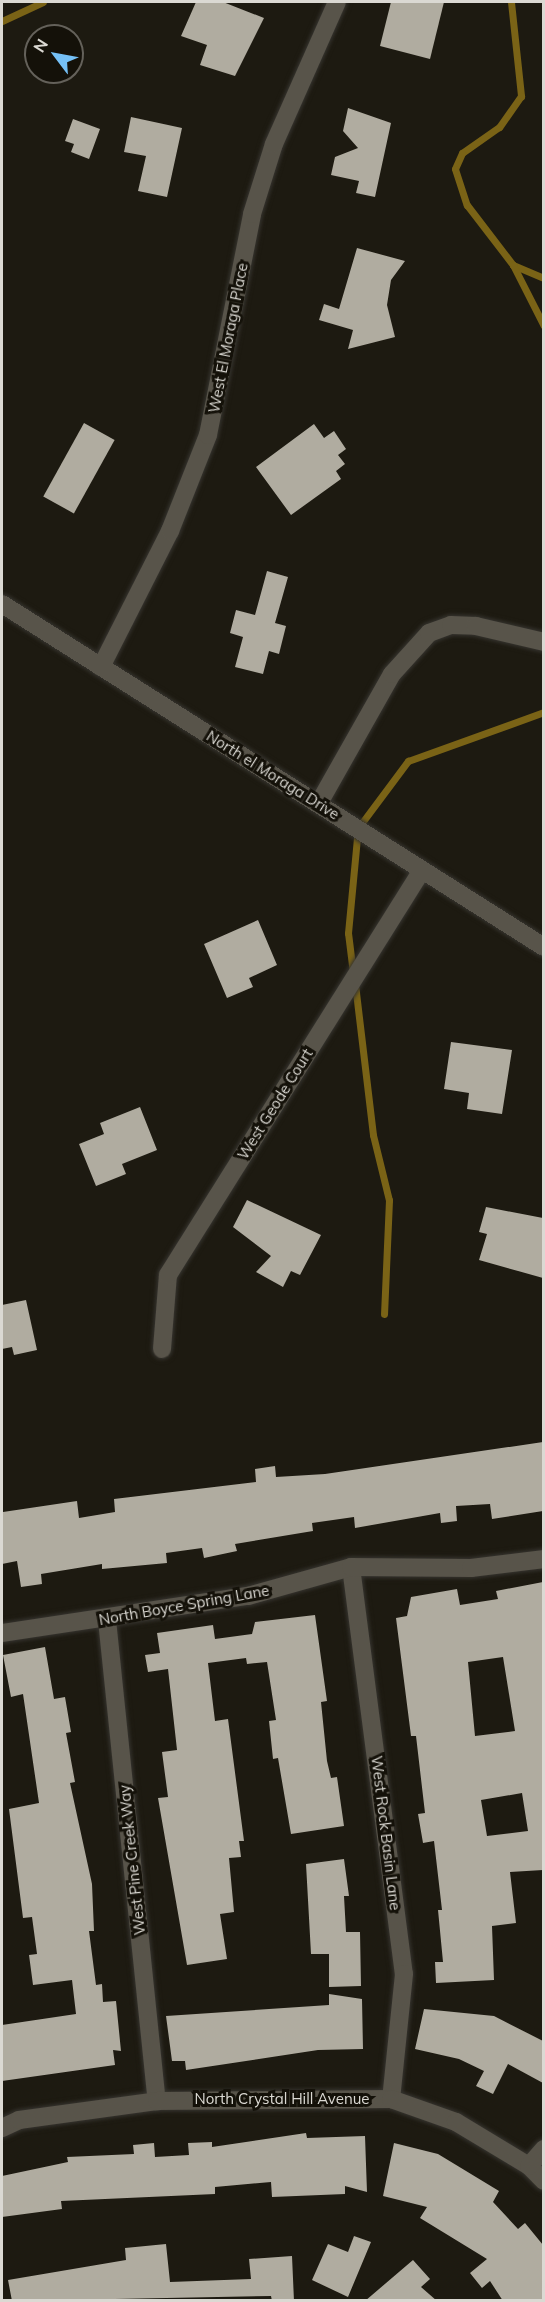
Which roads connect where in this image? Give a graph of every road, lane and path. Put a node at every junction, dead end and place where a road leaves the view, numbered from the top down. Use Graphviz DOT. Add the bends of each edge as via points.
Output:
graph roads {
  1 [pos="337,2"];
  2 [pos="2,604"];
  3 [pos="543,642"];
  4 [pos="101,667"];
  5 [pos="318,802"];
  6 [pos="423,870"];
  7 [pos="543,947"];
  8 [pos="162,1349"];
  9 [pos="543,1559"];
  10 [pos="351,1567"];
  11 [pos="107,1620"];
  12 [pos="2,1633"];
  13 [pos="391,2099"];
  14 [pos="157,2101"];
  15 [pos="2,2128"];
  16 [pos="543,2149"];
  17 [pos="529,2166"];
  18 [pos="543,2181"];
  1 -- 4 [label="street, West El Moraga Place" via="274,144 252,214 208,435 170,531"];
  2 -- 4 [label="street, North el Moraga Drive"];
  3 -- 5 [label="street" via="476,626 451,625 429,633 392,674"];
  4 -- 5 [label="street, North el Moraga Drive"];
  5 -- 6 [label="street, North el Moraga Drive"];
  6 -- 7 [label="street, North el Moraga Drive"];
  6 -- 8 [label="street, West Geode Court" via="168,1275"];
  9 -- 10 [label="street, North Boyce Spring Lane" via="471,1568"];
  10 -- 11 [label="street, North Boyce Spring Lane" via="248,1596"];
  10 -- 13 [label="street, West Rock Basin Lane" via="404,1974"];
  11 -- 12 [label="street, North Boyce Spring Lane"];
  11 -- 14 [label="street, West Pine Creek Way"];
  13 -- 14 [label="street, North Crystal Hill Avenue"];
  13 -- 17 [label="street, North Crystal Hill Avenue" via="456,2122"];
  14 -- 15 [label="street, North Crystal Hill Avenue" via="19,2120"];
  16 -- 17 [label="street"];
  17 -- 18 [label="street, North Crystal Hill Avenue"];
}
